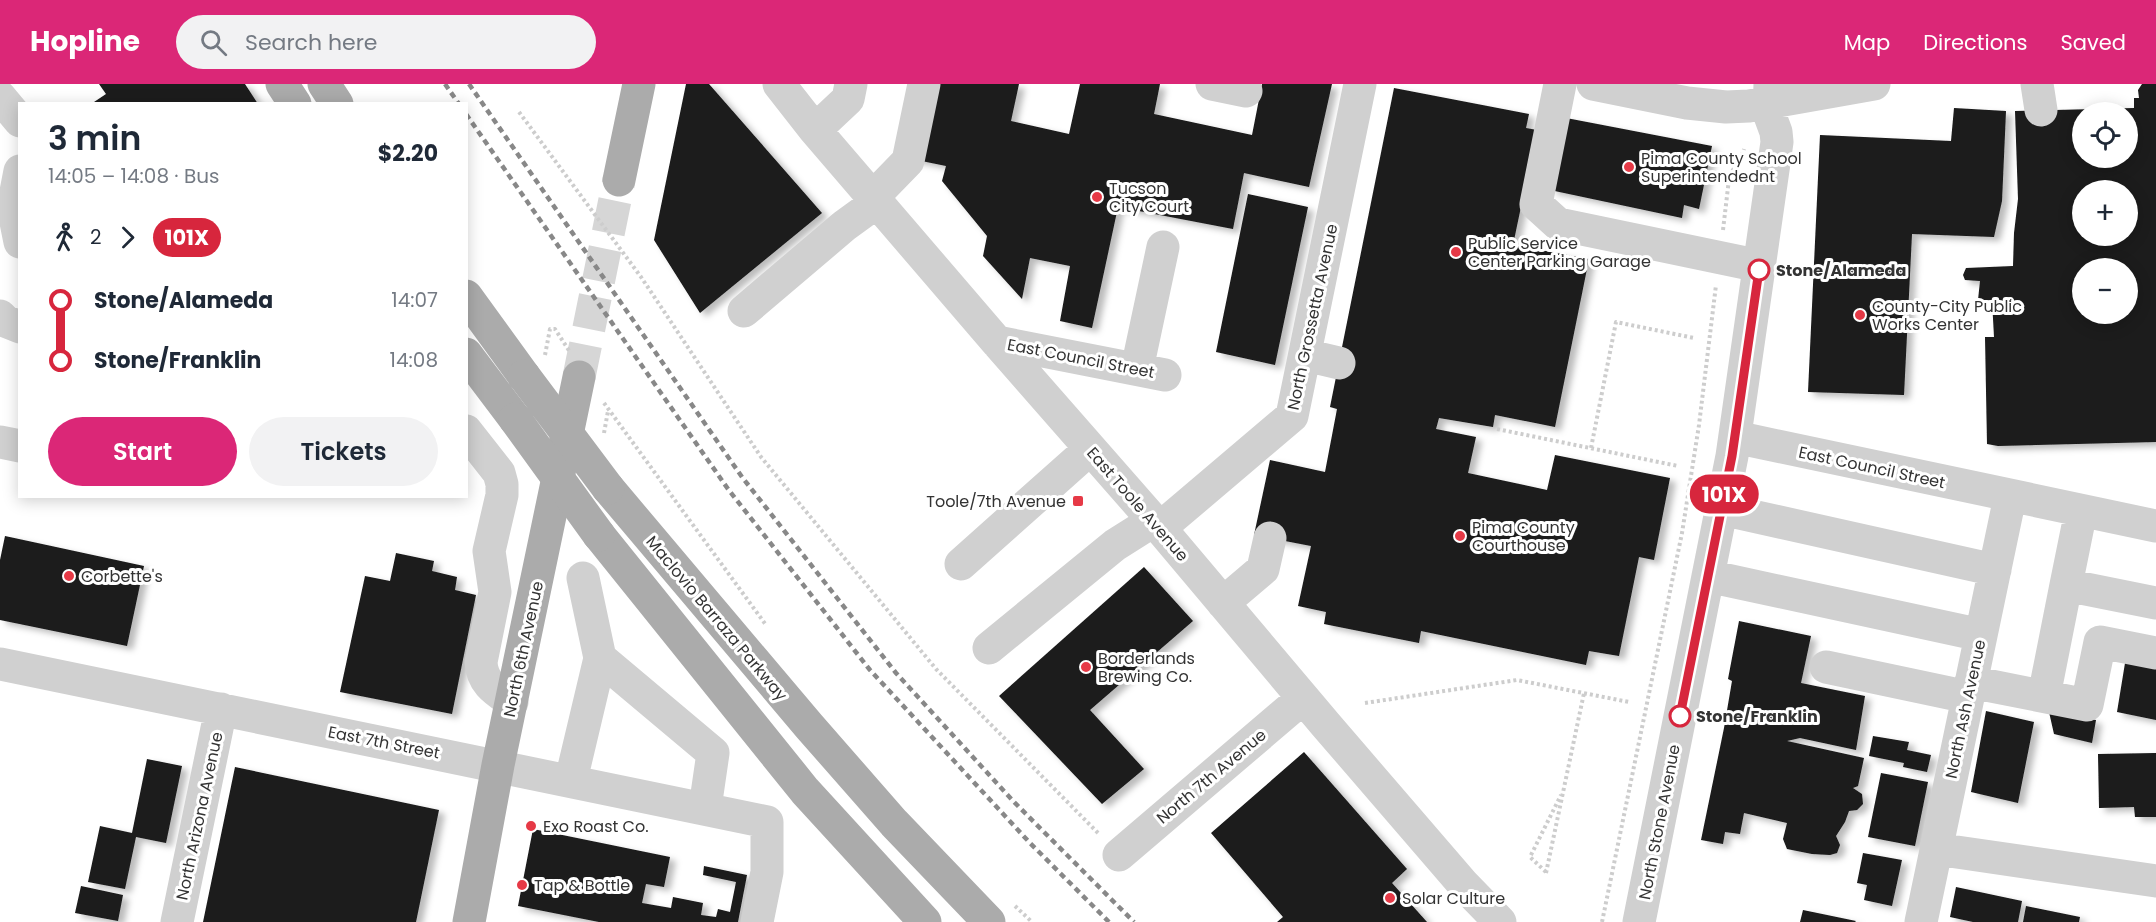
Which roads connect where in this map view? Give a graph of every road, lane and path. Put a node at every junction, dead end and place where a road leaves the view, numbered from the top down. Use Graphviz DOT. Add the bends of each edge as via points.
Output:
graph roads {
  1 [pos="282,84"];
  2 [pos="324,84"];
  3 [pos="639,84"];
  4 [pos="779,84"];
  5 [pos="851,84"];
  6 [pos="924,84"];
  7 [pos="1212,84"];
  8 [pos="1359,84"];
  9 [pos="1560,84"];
  10 [pos="1593,84"];
  11 [pos="1874,84"];
  12 [pos="1246,91"];
  13 [pos="1769,93"];
  14 [pos="0,97"];
  15 [pos="294,102"];
  16 [pos="336,102"];
  17 [pos="519,112"];
  18 [pos="18,119"];
  19 [pos="815,130"];
  20 [pos="1745,144"];
  21 [pos="619,180"];
  22 [pos="18,181"];
  23 [pos="875,200"];
  24 [pos="18,232"];
  25 [pos="1163,247"];
  26 [pos="18,250"];
  27 [pos="1719,258"];
  28 [pos="0,260"];
  29 [pos="1760,267"];
  30 [pos="468,299"];
  31 [pos="744,311"];
  32 [pos="1694,338"];
  33 [pos="997,342"];
  34 [pos="1305,355"];
  35 [pos="468,357"];
  36 [pos="1339,363"];
  37 [pos="579,377"];
  38 [pos="1497,429"];
  39 [pos="468,434"];
  40 [pos="1735,437"];
  41 [pos="0,442"];
  42 [pos="18,446"];
  43 [pos="1591,448"];
  44 [pos="1090,449"];
  45 [pos="1678,466"];
  46 [pos="2010,497"];
  47 [pos="1721,509"];
  48 [pos="2081,511"];
  49 [pos="1157,524"];
  50 [pos="2156,526"];
  51 [pos="1270,538"];
  52 [pos="961,564"];
  53 [pos="1995,570"];
  54 [pos="1708,576"];
  55 [pos="583,578"];
  56 [pos="2066,585"];
  57 [pos="1222,603"];
  58 [pos="2156,603"];
  59 [pos="1981,635"];
  60 [pos="988,648"];
  61 [pos="2156,653"];
  62 [pos="600,658"];
  63 [pos="0,664"];
  64 [pos="1826,667"];
  65 [pos="1970,689"];
  66 [pos="1584,693"];
  67 [pos="2044,696"];
  68 [pos="1303,698"];
  69 [pos="512,702"];
  70 [pos="1629,702"];
  71 [pos="1365,703"];
  72 [pos="221,709"];
  73 [pos="498,765"];
  74 [pos="571,780"];
  75 [pos="1564,789"];
  76 [pos="705,807"];
  77 [pos="1936,849"];
  78 [pos="1119,855"];
  79 [pos="2156,881"];
  80 [pos="1025,915"];
  81 [pos="1648,920"];
  82 [pos="177,922"];
  83 [pos="469,922"];
  84 [pos="757,922"];
  85 [pos="926,922"];
  86 [pos="989,922"];
  87 [pos="1017,922"];
  88 [pos="1500,922"];
  89 [pos="1602,922"];
  90 [pos="1921,922"];
  1 -- 15 [label="main road"];
  2 -- 16 [label="main road"];
  3 -- 21 [label="main road"];
  4 -- 19 [label="street, East Toole Avenue"];
  5 -- 19 [label="street" via="848,99"];
  6 -- 23 [label="street" via="908,161"];
  7 -- 12 [label="street"];
  8 -- 34 [label="street, North Grossetta Avenue"];
  9 -- 27 [label="street" via="1536,204 1558,224"];
  10 -- 13 [label="street" via="1706,106 1726,107"];
  11 -- 13 [label="street"];
  13 -- 29 [label="street, North Stone Avenue" via="1777,142"];
  14 -- 18 [label="street"];
  17 -- 78 [label="path" via="641,277 761,457 936,669"];
  19 -- 23 [label="street, East Toole Avenue"];
  20 -- 27 [label="path" via="1729,179"];
  22 -- 24 [label="street" via="13,207"];
  23 -- 31 [label="street"];
  23 -- 33 [label="street, East Toole Avenue"];
  25 -- 33 [label="street, East Council Street" via="1151,372"];
  26 -- 28 [label="street"];
  27 -- 29 [label="street"];
  27 -- 89 [label="path" via="1682,533"];
  29 -- 40 [label="street, North Stone Avenue"];
  30 -- 86 [label="main road, Maclovio Barraza Parkway, bridge" via="608,488 808,726"];
  32 -- 43 [label="path" via="1616,322"];
  33 -- 44 [label="street, East Toole Avenue"];
  34 -- 36 [label="street"];
  34 -- 49 [label="street, North Grossetta Avenue" via="1292,416"];
  35 -- 85 [label="main road, bridge" via="599,535 805,791"];
  37 -- 69 [label="main road, North 6th Avenue"];
  38 -- 43 [label="path"];
  39 -- 69 [label="street" via="499,473 502,484 489,551 495,592 481,662 489,686"];
  40 -- 46 [label="street, East Council Street"];
  40 -- 47 [label="street, North Stone Avenue"];
  41 -- 42 [label="street"];
  43 -- 45 [label="path"];
  44 -- 49 [label="street, East Toole Avenue"];
  44 -- 52 [label="street"];
  46 -- 48 [label="street, East Council Street"];
  46 -- 53 [label="street, North Ash Avenue"];
  47 -- 53 [label="street"];
  47 -- 54 [label="street, North Stone Avenue"];
  48 -- 50 [label="street, East Council Street"];
  48 -- 56 [label="street"];
  49 -- 57 [label="street, East Toole Avenue"];
  49 -- 60 [label="street, North Grossetta Avenue" via="1115,545"];
  51 -- 57 [label="street" via="1263,568"];
  53 -- 59 [label="street, North Ash Avenue"];
  54 -- 59 [label="street"];
  54 -- 81 [label="street, North Stone Avenue"];
  55 -- 62 [label="street"];
  56 -- 58 [label="street"];
  56 -- 67 [label="street"];
  57 -- 68 [label="street, East Toole Avenue"];
  59 -- 65 [label="street, North Ash Avenue"];
  61 -- 67 [label="street" via="2100,642 2087,705"];
  62 -- 74 [label="street"];
  62 -- 76 [label="street" via="713,753"];
  63 -- 72 [label="street, East 7th Street"];
  64 -- 65 [label="street"];
  65 -- 67 [label="street"];
  65 -- 77 [label="street, North Ash Avenue"];
  66 -- 70 [label="path"];
  66 -- 71 [label="path" via="1517,680"];
  66 -- 75 [label="path"];
  68 -- 78 [label="street, North 7th Avenue"];
  68 -- 88 [label="street, East Toole Avenue"];
  69 -- 73 [label="main road, North 6th Avenue"];
  72 -- 73 [label="street, East 7th Street"];
  72 -- 82 [label="street, North Arizona Avenue"];
  73 -- 74 [label="street, East 7th Street"];
  73 -- 83 [label="main road, North 6th Avenue"];
  74 -- 76 [label="street, East 7th Street"];
  75 -- 75 [label="path" via="1530,857 1546,873 1557,820"];
  76 -- 84 [label="street, East 7th Street" via="767,822 767,872"];
  77 -- 79 [label="street"];
  77 -- 90 [label="street, North Ash Avenue"];
  80 -- 87 [label="path"];
}
